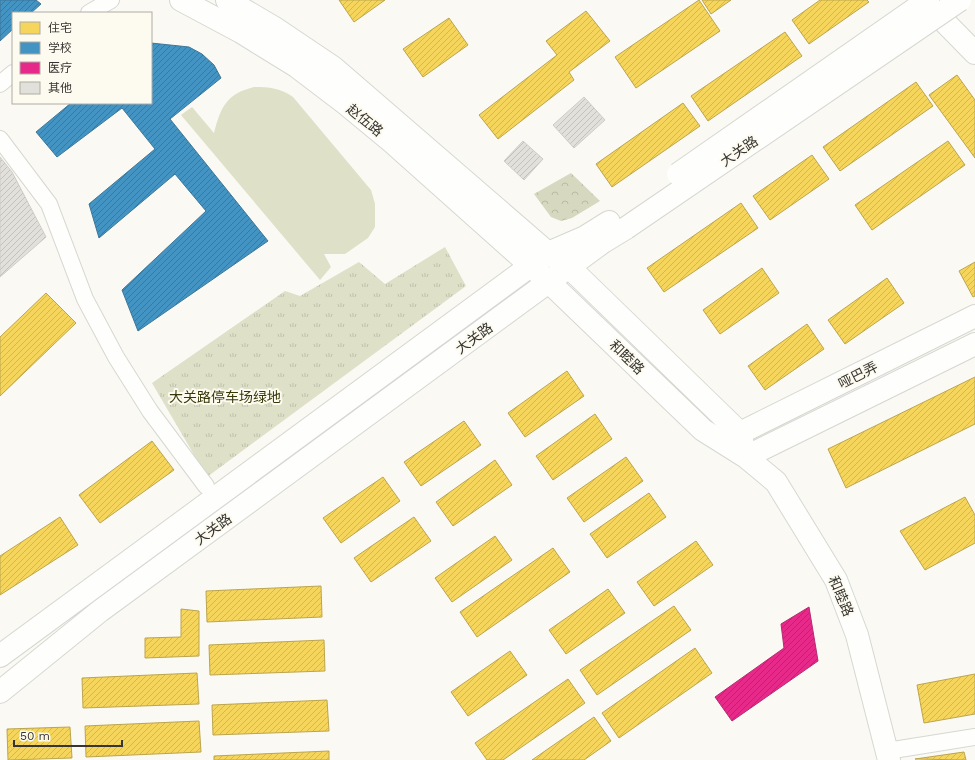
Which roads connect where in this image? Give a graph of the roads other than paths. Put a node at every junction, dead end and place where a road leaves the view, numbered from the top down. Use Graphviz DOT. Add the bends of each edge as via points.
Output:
graph roads {
  1 [pos="112,0"];
  2 [pos="181,0"];
  3 [pos="227,0"];
  4 [pos="924,0"];
  5 [pos="928,0"];
  6 [pos="960,0"];
  7 [pos="91,12"];
  8 [pos="975,53"];
  9 [pos="12,73"];
  10 [pos="0,84"];
  11 [pos="0,139"];
  12 [pos="620,223"];
  13 [pos="539,260"];
  14 [pos="570,268"];
  15 [pos="550,282"];
  16 [pos="975,316"];
  17 [pos="975,344"];
  18 [pos="740,433"];
  19 [pos="746,457"];
  20 [pos="206,486"];
  21 [pos="0,656"];
  22 [pos="0,692"];
  23 [pos="975,737"];
  24 [pos="888,755"];
  1 -- 7 [label="street"];
  2 -- 13 [label="main road, 赵伍路" via="247,35 296,66"];
  3 -- 13 [label="main road, 赵伍路" via="334,68"];
  4 -- 8 [label="main road"];
  5 -- 12 [label="main road, 大关路, bridge"];
  6 -- 12 [label="main road, 大关路, bridge"];
  9 -- 10 [label="street"];
  11 -- 20 [label="street" via="49,204 86,299 116,357 150,411"];
  12 -- 13 [label="main road, 大关路"];
  12 -- 14 [label="main road, 大关路" via="603,242"];
  13 -- 14 [label="main road, 和睦路"];
  13 -- 15 [label="main road, 和睦路"];
  13 -- 21 [label="main road, 大关路"];
  14 -- 15 [label="main road, 大关路"];
  14 -- 18 [label="main road, 和睦路"];
  15 -- 19 [label="main road, 和睦路" via="703,430"];
  15 -- 22 [label="main road, 大关路" via="100,612"];
  16 -- 18 [label="main road, 哑巴弄"];
  17 -- 19 [label="main road, 哑巴弄"];
  18 -- 19 [label="main road"];
  19 -- 24 [label="main road, 和睦路" via="776,482 836,580 857,635"];
  23 -- 24 [label="street"];
}
